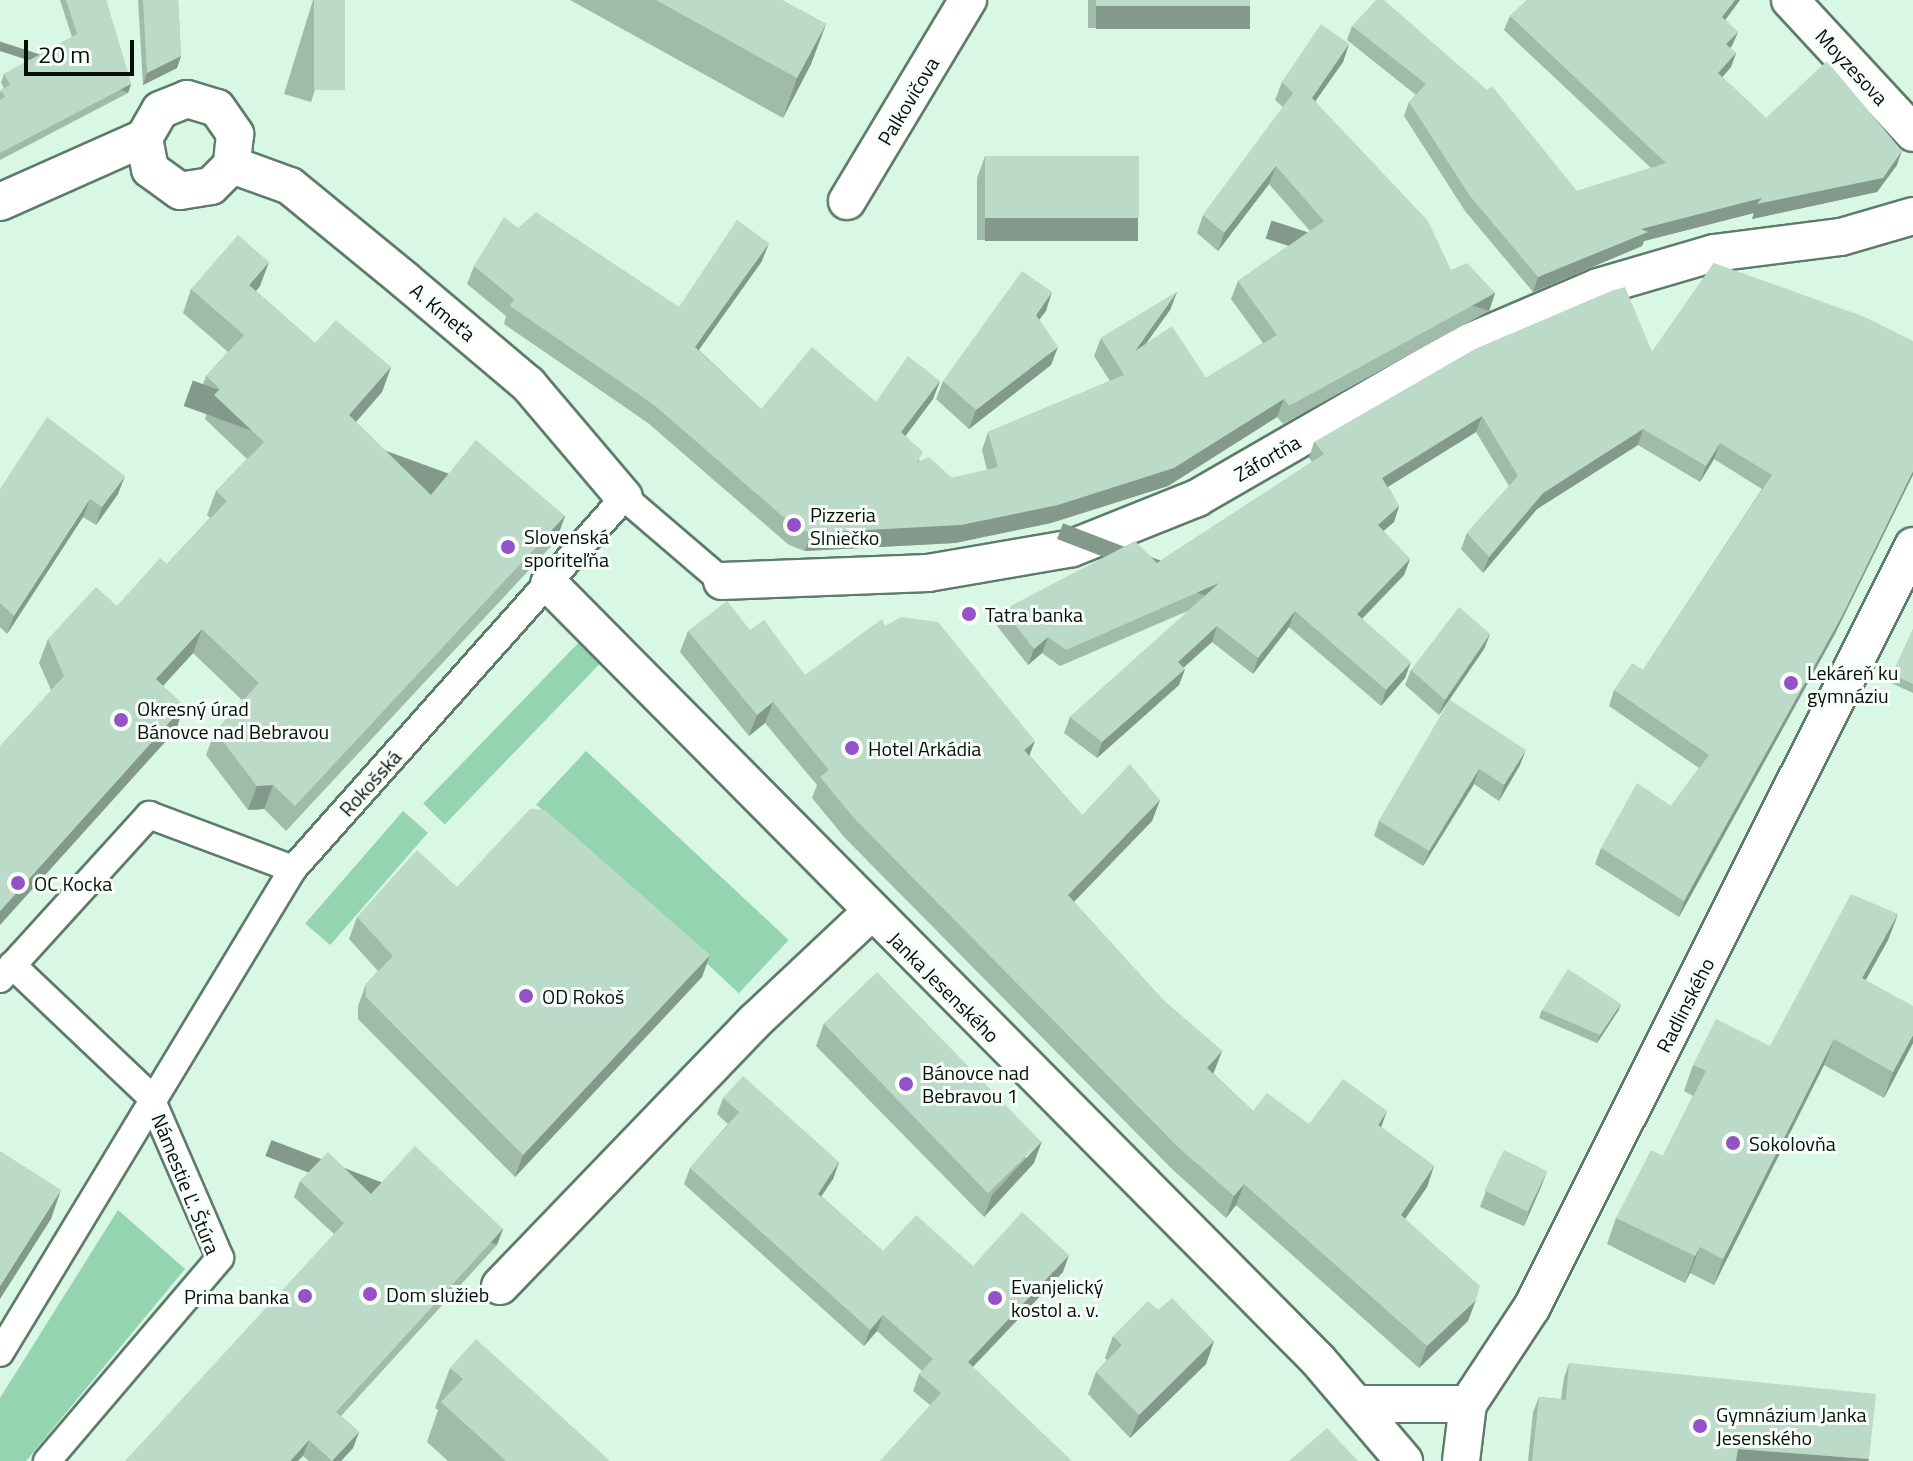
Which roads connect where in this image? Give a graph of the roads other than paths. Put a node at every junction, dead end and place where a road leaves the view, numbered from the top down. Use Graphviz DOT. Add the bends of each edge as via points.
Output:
graph roads {
  1 [pos="968,0"];
  2 [pos="1790,0"];
  3 [pos="1913,133"];
  4 [pos="144,138"];
  5 [pos="232,165"];
  6 [pos="847,201"];
  7 [pos="0,202"];
  8 [pos="1913,216"];
  9 [pos="624,497"];
  10 [pos="1913,546"];
  11 [pos="722,581"];
  12 [pos="549,584"];
  13 [pos="293,869"];
  14 [pos="870,913"];
  15 [pos="6,972"];
  16 [pos="150,1096"];
  17 [pos="500,1286"];
  18 [pos="0,1353"];
  19 [pos="1356,1404"];
  20 [pos="1468,1404"];
  21 [pos="47,1461"];
  22 [pos="1404,1461"];
  23 [pos="1461,1461"];
  1 -- 6 [label="street, Palkovičova"];
  2 -- 3 [label="street, Moyzesova"];
  4 -- 5 [label="street" via="150,169 180,191 211,186"];
  4 -- 5 [label="street" via="160,110 187,99 217,108 235,134"];
  4 -- 7 [label="street"];
  5 -- 9 [label="street, A. Kmeťa" via="290,186 516,373"];
  8 -- 11 [label="street, Záfortňa" via="1777,246 1714,253 1598,287 1460,346 1197,498 1072,548 928,573"];
  9 -- 11 [label="street, Záfortňa"];
  9 -- 12 [label="street, Rokošská"];
  10 -- 20 [label="street, Radlinského" via="1532,1307"];
  12 -- 13 [label="street, Rokošská"];
  12 -- 14 [label="street, Janka Jesenského"];
  13 -- 15 [label="street" via="149,815"];
  13 -- 16 [label="street, Rokošská"];
  14 -- 17 [label="street" via="755,1021"];
  14 -- 19 [label="street, Janka Jesenského"];
  15 -- 16 [label="street"];
  16 -- 18 [label="street, Námestie Ľ. Štúra"];
  16 -- 21 [label="street, Námestie Ľ. Štúra" via="220,1258"];
  19 -- 20 [label="street"];
  19 -- 22 [label="street, Janka Jesenského"];
  20 -- 23 [label="street, Radlinského"];
}
